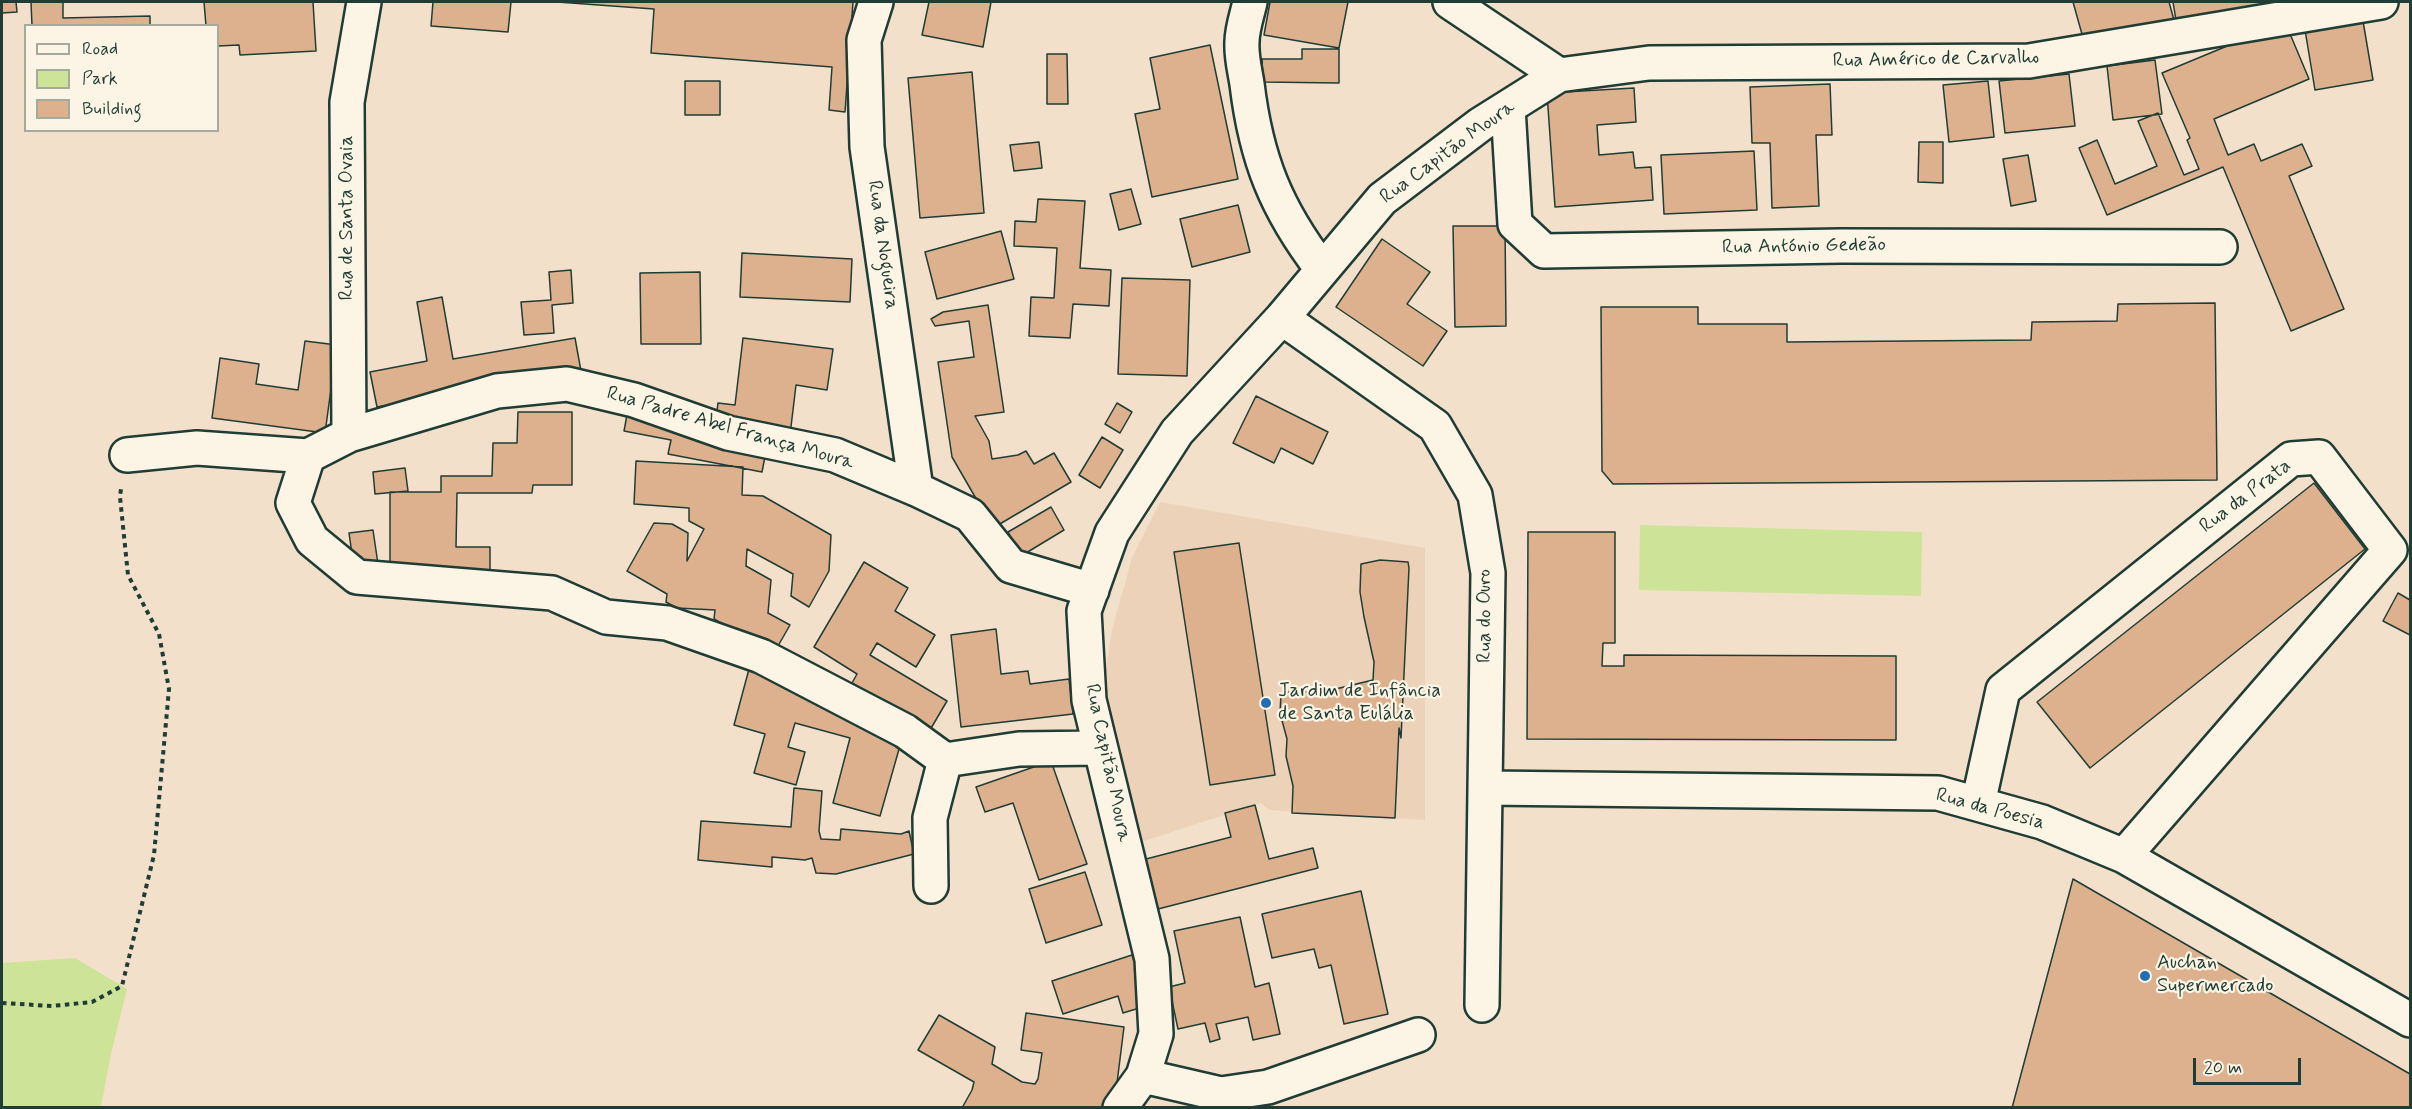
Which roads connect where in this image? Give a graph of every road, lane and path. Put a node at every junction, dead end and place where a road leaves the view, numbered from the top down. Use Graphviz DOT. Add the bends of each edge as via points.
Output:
graph roads {
  1 [pos="364,2"];
  2 [pos="876,2"];
  3 [pos="1250,2"];
  4 [pos="1450,2"];
  5 [pos="2381,2"];
  6 [pos="1560,75"];
  7 [pos="1508,108"];
  8 [pos="2220,248"];
  9 [pos="1322,269"];
  10 [pos="1282,318"];
  11 [pos="349,435"];
  12 [pos="127,455"];
  13 [pos="308,456"];
  14 [pos="916,489"];
  15 [pos="1092,590"];
  16 [pos="1100,748"];
  17 [pos="945,760"];
  18 [pos="1485,788"];
  19 [pos="1978,804"];
  20 [pos="2124,856"];
  21 [pos="931,886"];
  22 [pos="2,1004"];
  23 [pos="1482,1005"];
  24 [pos="2410,1020"];
  25 [pos="1418,1035"];
  26 [pos="1143,1076"];
  27 [pos="1120,1107"];
  1 -- 11 [label="street, Rua de Santa Ovaia" via="347,102"];
  2 -- 14 [label="street, Rua da Nogueira" via="864,40 867,147"];
  3 -- 9 [label="street" via="1242,42 1260,160 1280,206"];
  4 -- 6 [label="street"];
  5 -- 6 [label="street, Rua Américo de Carvalho" via="2029,61 1648,63"];
  6 -- 7 [label="street, Rua Capitão Moura"];
  7 -- 8 [label="street, Rua António Gedeão" via="1515,224 1544,251 1841,246"];
  7 -- 9 [label="street, Rua Capitão Moura" via="1382,199"];
  9 -- 10 [label="street, Rua Capitão Moura"];
  10 -- 15 [label="street, Rua Capitão Moura" via="1177,432 1112,533"];
  10 -- 18 [label="street, Rua do Ouro" via="1435,426 1475,495 1488,573"];
  11 -- 13 [label="street, Rua Padre Abel França Moura"];
  11 -- 14 [label="street, Rua Padre Abel França Moura" via="497,391 567,384 634,400 728,433 835,456"];
  12 -- 13 [label="street" via="197,448"];
  12 -- 22 [label="path" via="120,497 128,575 159,634 169,689 153,855 122,986 92,1002 52,1006"];
  13 -- 17 [label="street" via="293,503 312,540 357,577 552,593 606,617 667,623 761,656 905,730"];
  14 -- 15 [label="street, Rua Padre Abel França Moura" via="970,515 1011,566"];
  15 -- 16 [label="street, Rua Capitão Moura" via="1084,611 1089,700"];
  16 -- 17 [label="street" via="1020,749"];
  16 -- 26 [label="street, Rua Capitão Moura" via="1152,959 1156,1034"];
  17 -- 21 [label="street" via="930,818"];
  18 -- 19 [label="street, Rua da Poesia" via="1938,793"];
  18 -- 23 [label="street, Rua do Ouro"];
  19 -- 20 [label="street, Rua da Poesia" via="2042,822"];
  19 -- 20 [label="street, Rua da Prata" via="2003,690 2291,459 2319,458 2390,550"];
  20 -- 24 [label="street, Rua da Poesia"];
  25 -- 26 [label="street" via="1268,1087 1221,1094"];
  26 -- 27 [label="street, Rua Capitão Moura"];
}
